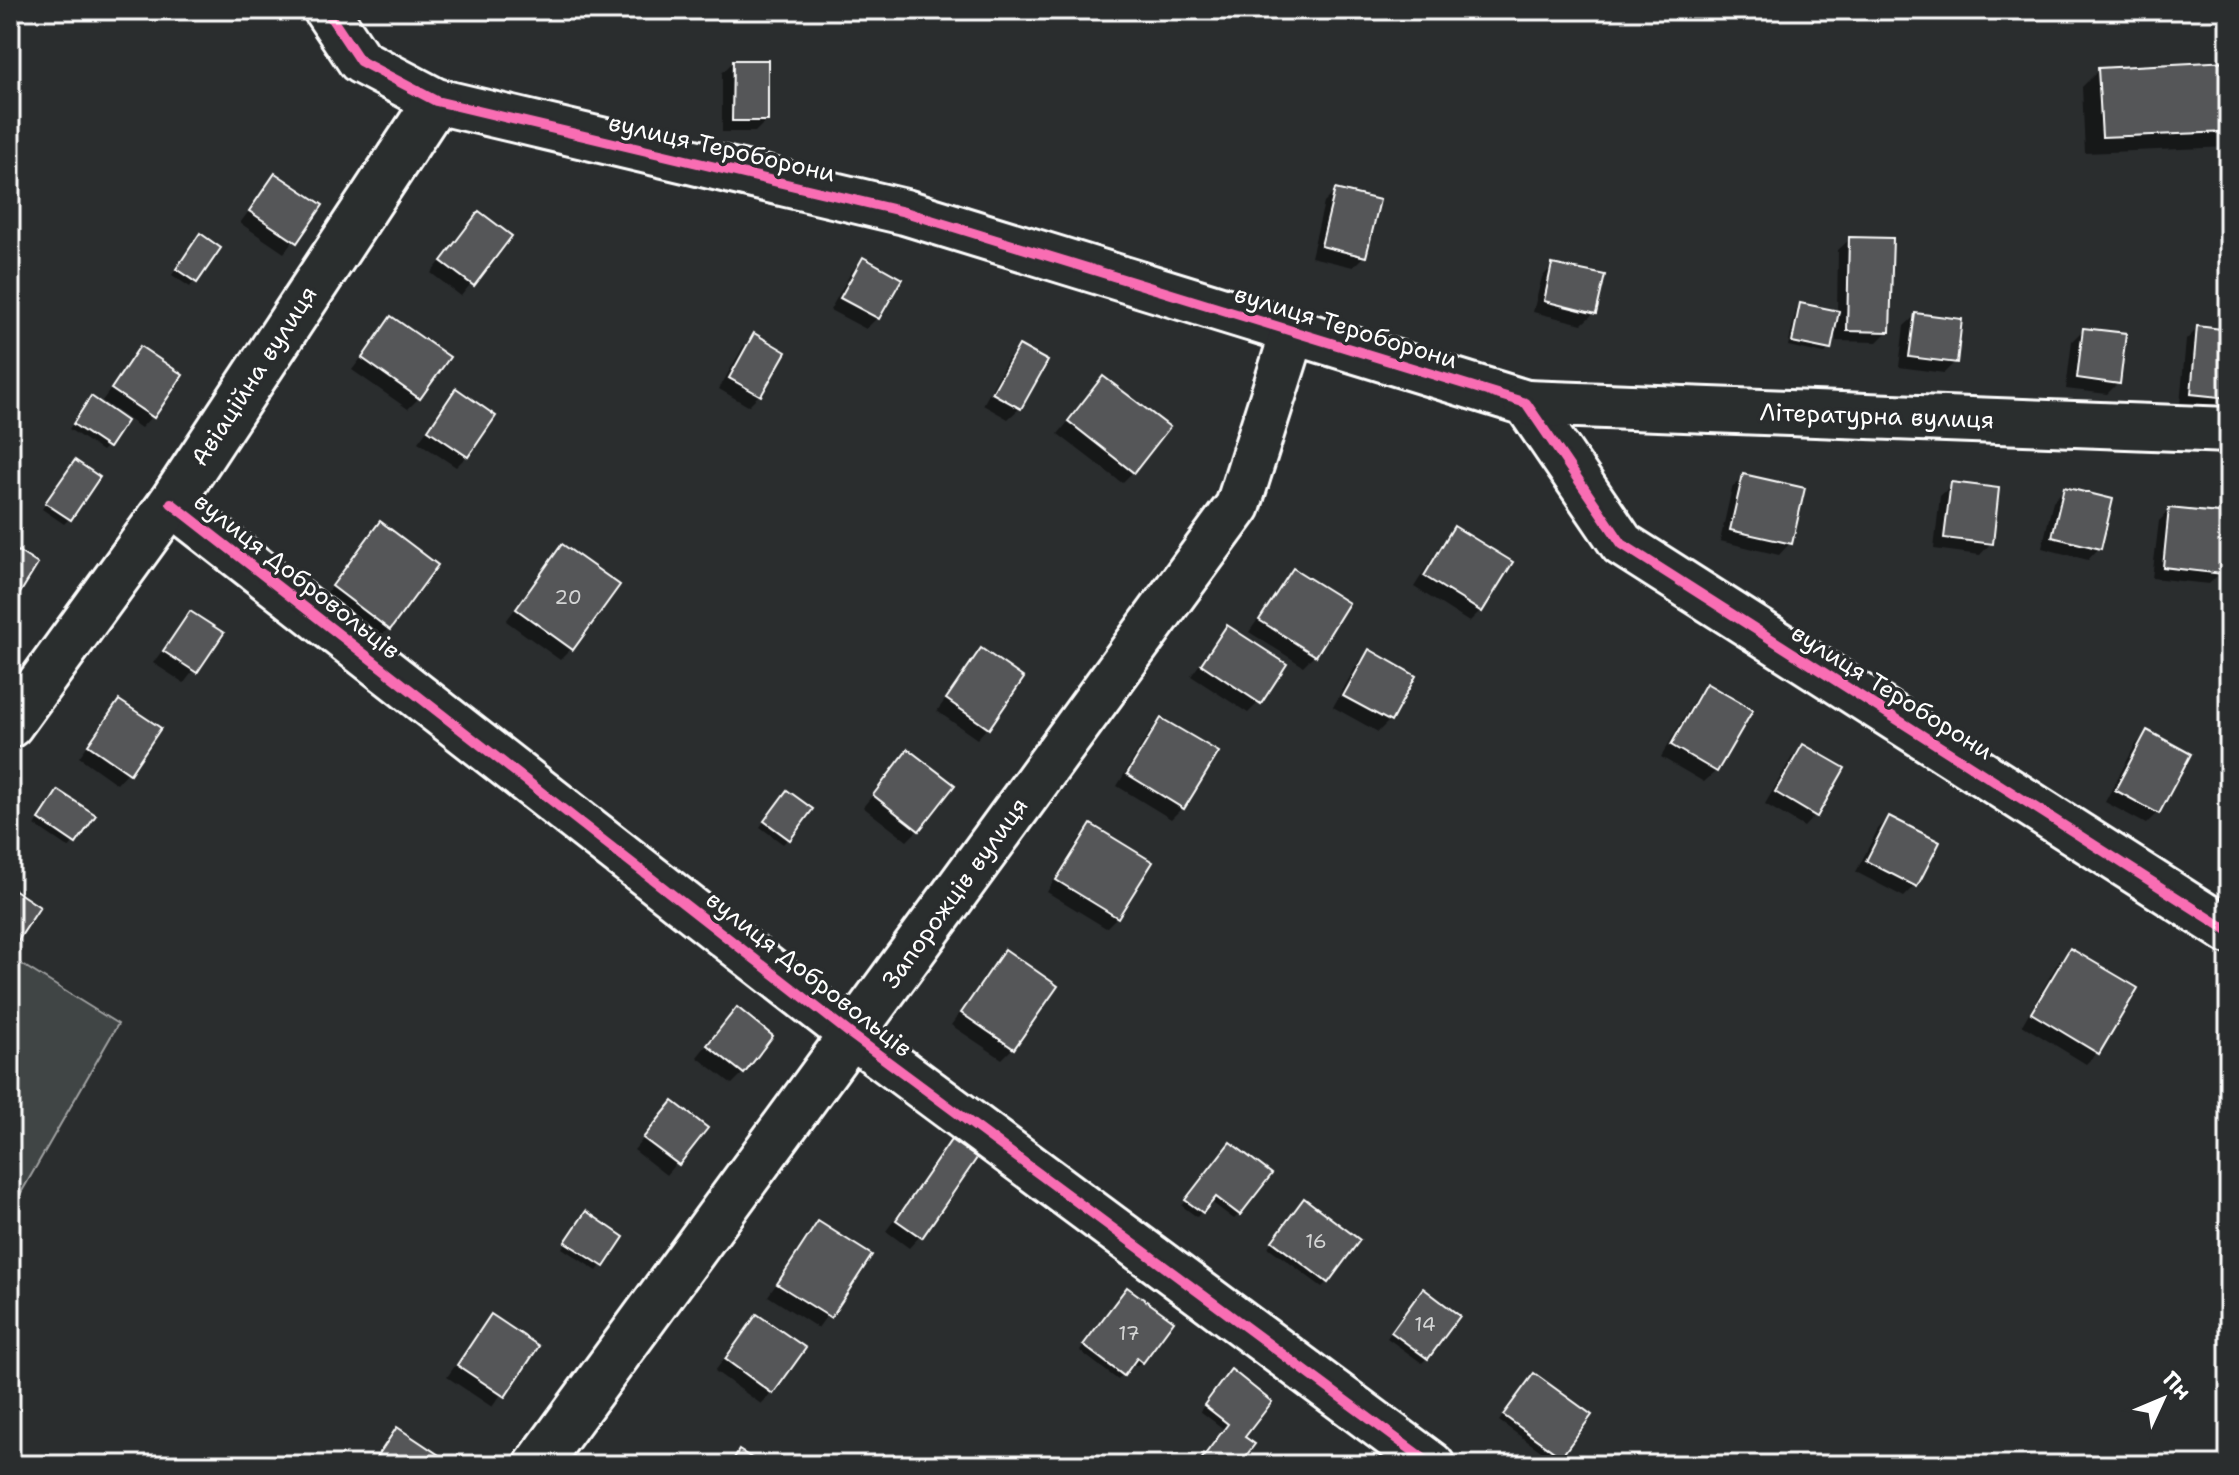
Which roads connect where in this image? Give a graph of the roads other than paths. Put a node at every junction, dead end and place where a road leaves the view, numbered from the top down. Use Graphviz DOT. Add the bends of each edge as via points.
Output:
graph roads {
  1 [pos="326,10"];
  2 [pos="436,101"];
  3 [pos="1293,333"];
  4 [pos="1526,403"];
  5 [pos="2229,430"];
  6 [pos="171,503"];
  7 [pos="10,725"];
  8 [pos="2229,931"];
  9 [pos="852,1035"];
  10 [pos="537,1465"];
  11 [pos="1432,1465"];
  1 -- 2 [label="street, вулиця Тероборони" via="360,61"];
  2 -- 3 [label="street, вулиця Тероборони" via="905,212"];
  2 -- 6 [label="street, Авіаційна вулиця"];
  3 -- 4 [label="street, вулиця Тероборони"];
  3 -- 9 [label="street, Запорожців вулиця" via="1238,506"];
  4 -- 5 [label="street, Літературна вулиця"];
  4 -- 8 [label="street, вулиця Тероборони" via="1622,544"];
  6 -- 7 [label="street, Авіаційна вулиця"];
  6 -- 9 [label="street, вулиця Добровольців"];
  9 -- 10 [label="street, Запорожців вулиця"];
  9 -- 11 [label="street, вулиця Добровольців"];
}
